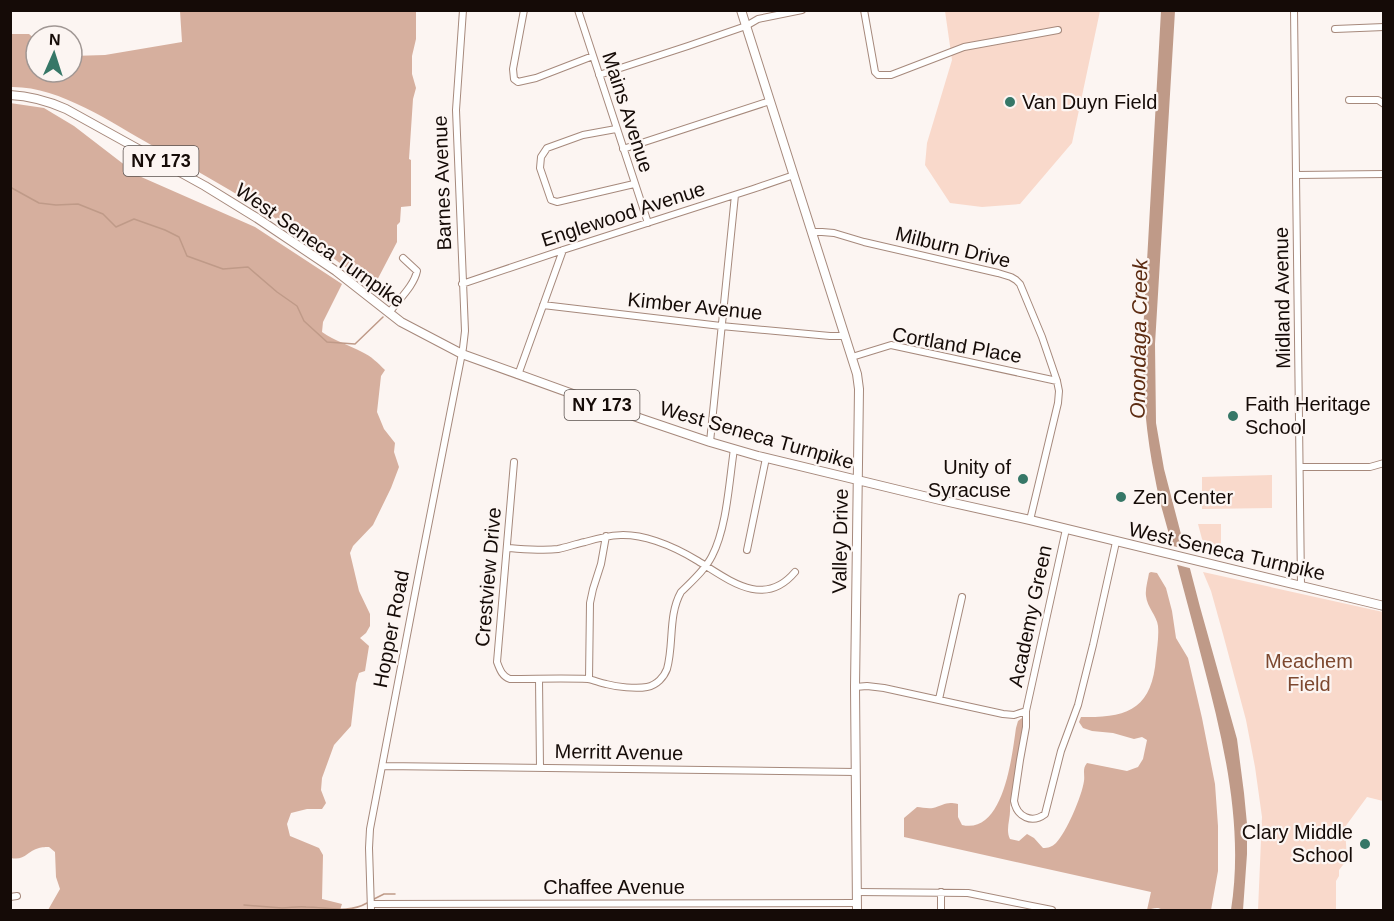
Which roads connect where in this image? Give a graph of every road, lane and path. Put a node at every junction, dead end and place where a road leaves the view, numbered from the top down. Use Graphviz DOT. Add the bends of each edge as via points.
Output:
graph roads {
  1 [pos="463,10"];
  2 [pos="524,10"];
  3 [pos="578,10"];
  4 [pos="741,10"];
  5 [pos="802,10"];
  6 [pos="864,10"];
  7 [pos="1294,10"];
  8 [pos="746,26"];
  9 [pos="1383,27"];
  10 [pos="1335,29"];
  11 [pos="1058,30"];
  12 [pos="593,56"];
  13 [pos="599,75"];
  14 [pos="10,95"];
  15 [pos="1349,100"];
  16 [pos="770,101"];
  17 [pos="1383,104"];
  18 [pos="616,129"];
  19 [pos="623,149"];
  20 [pos="1383,174"];
  21 [pos="794,175"];
  22 [pos="1297,175"];
  23 [pos="634,184"];
  24 [pos="735,195"];
  25 [pos="648,223"];
  26 [pos="812,232"];
  27 [pos="563,250"];
  28 [pos="403,258"];
  29 [pos="462,284"];
  30 [pos="543,305"];
  31 [pos="389,313"];
  32 [pos="721,326"];
  33 [pos="844,336"];
  34 [pos="462,354"];
  35 [pos="852,357"];
  36 [pos="518,375"];
  37 [pos="1057,381"];
  38 [pos="710,442"];
  39 [pos="734,449"];
  40 [pos="766,458"];
  41 [pos="514,462"];
  42 [pos="1383,463"];
  43 [pos="1300,467"];
  44 [pos="858,480"];
  45 [pos="1030,520"];
  46 [pos="1066,529"];
  47 [pos="606,536"];
  48 [pos="1116,542"];
  49 [pos="507,549"];
  50 [pos="747,550"];
  51 [pos="705,566"];
  52 [pos="795,572"];
  53 [pos="1301,585"];
  54 [pos="962,597"];
  55 [pos="1383,606"];
  56 [pos="539,679"];
  57 [pos="589,680"];
  58 [pos="855,687"];
  59 [pos="939,699"];
  60 [pos="1026,711"];
  61 [pos="382,766"];
  62 [pos="540,768"];
  63 [pos="856,772"];
  64 [pos="857,892"];
  65 [pos="941,892"];
  66 [pos="371,907"];
  67 [pos="857,907"];
  68 [pos="1038,909"];
  69 [pos="941,910"];
  70 [pos="1052,910"];
  1 -- 29 [label="street, Barnes Avenue" via="456,110"];
  2 -- 12 [label="street" via="513,69 518,82"];
  3 -- 12 [label="street, Mains Avenue"];
  4 -- 8 [label="main road, Valley Drive"];
  5 -- 8 [label="street" via="758,19"];
  6 -- 11 [label="street" via="878,75 891,75 964,47"];
  7 -- 22 [label="street, Midland Avenue"];
  8 -- 13 [label="street"];
  8 -- 16 [label="main road, Valley Drive"];
  9 -- 10 [label="street"];
  12 -- 13 [label="street, Mains Avenue"];
  13 -- 18 [label="street, Mains Avenue"];
  14 -- 31 [label="main road, West Seneca Turnpike / NY 173" via="66,109 205,186 336,271"];
  15 -- 17 [label="street" via="1378,100"];
  16 -- 19 [label="street"];
  16 -- 21 [label="main road, Valley Drive"];
  18 -- 19 [label="street, Mains Avenue"];
  18 -- 23 [label="street" via="547,148 541,157 540,171 551,200 556,202"];
  19 -- 23 [label="street, Mains Avenue"];
  20 -- 22 [label="street"];
  21 -- 24 [label="street, Englewood Avenue"];
  21 -- 26 [label="main road, Valley Drive"];
  22 -- 43 [label="street, Midland Avenue"];
  23 -- 25 [label="street, Mains Avenue"];
  24 -- 25 [label="street, Englewood Avenue"];
  24 -- 32 [label="street"];
  25 -- 27 [label="street, Englewood Avenue"];
  26 -- 33 [label="main road, Valley Drive"];
  26 -- 37 [label="street, Milburn Drive" via="1011,277 1020,284"];
  27 -- 29 [label="street, Englewood Avenue"];
  27 -- 30 [label="street"];
  28 -- 31 [label="street" via="417,273"];
  29 -- 34 [label="street, Barnes Avenue"];
  30 -- 32 [label="street, Kimber Avenue"];
  30 -- 36 [label="street"];
  31 -- 34 [label="main road, West Seneca Turnpike / NY 173"];
  32 -- 33 [label="street, Kimber Avenue"];
  32 -- 38 [label="street"];
  33 -- 35 [label="main road, Valley Drive"];
  34 -- 36 [label="main road, West Seneca Turnpike / NY 173"];
  34 -- 61 [label="street, Hopper Road"];
  35 -- 37 [label="street, Cortland Place" via="891,345"];
  35 -- 44 [label="main road, Valley Drive" via="860,389"];
  36 -- 38 [label="main road, West Seneca Turnpike / NY 173"];
  37 -- 45 [label="street, Milburn Drive" via="1058,404"];
  38 -- 39 [label="main road, West Seneca Turnpike / NY 173"];
  39 -- 40 [label="main road, West Seneca Turnpike / NY 173"];
  39 -- 51 [label="street" via="723,526"];
  40 -- 44 [label="main road, West Seneca Turnpike / NY 173"];
  40 -- 50 [label="street"];
  41 -- 49 [label="street, Crestview Drive"];
  42 -- 43 [label="street" via="1370,467"];
  43 -- 53 [label="street, Midland Avenue"];
  44 -- 45 [label="main road, West Seneca Turnpike / NY 173"];
  44 -- 58 [label="main road, Valley Drive"];
  45 -- 46 [label="main road, West Seneca Turnpike / NY 173"];
  46 -- 48 [label="main road, West Seneca Turnpike / NY 173"];
  46 -- 60 [label="street, Academy Green"];
  47 -- 49 [label="street" via="560,549"];
  47 -- 51 [label="street" via="641,536"];
  47 -- 57 [label="street" via="590,603"];
  48 -- 53 [label="main road, West Seneca Turnpike / NY 173"];
  48 -- 60 [label="street, Academy Green" via="1078,705 1045,814 1034,819 1020,814 1014,801"];
  49 -- 56 [label="street, Crestview Drive" via="497,662 510,679"];
  51 -- 52 [label="street" via="751,589 775,588"];
  51 -- 57 [label="street" via="677,598 666,671 656,684 616,686"];
  53 -- 55 [label="main road, West Seneca Turnpike / NY 173"];
  54 -- 59 [label="street"];
  56 -- 57 [label="street"];
  56 -- 62 [label="street"];
  58 -- 59 [label="street" via="884,688"];
  58 -- 63 [label="main road, Valley Drive"];
  59 -- 60 [label="street" via="1003,714"];
  61 -- 62 [label="street, Merritt Avenue"];
  61 -- 66 [label="street, Hopper Road" via="370,829"];
  62 -- 63 [label="street, Merritt Avenue"];
  63 -- 64 [label="main road, Valley Drive"];
  64 -- 65 [label="street"];
  64 -- 67 [label="main road, Valley Drive"];
  65 -- 68 [label="street" via="968,893"];
  65 -- 69 [label="street"];
  66 -- 67 [label="street, Chaffee Avenue"];
  68 -- 70 [label="street"];
}
